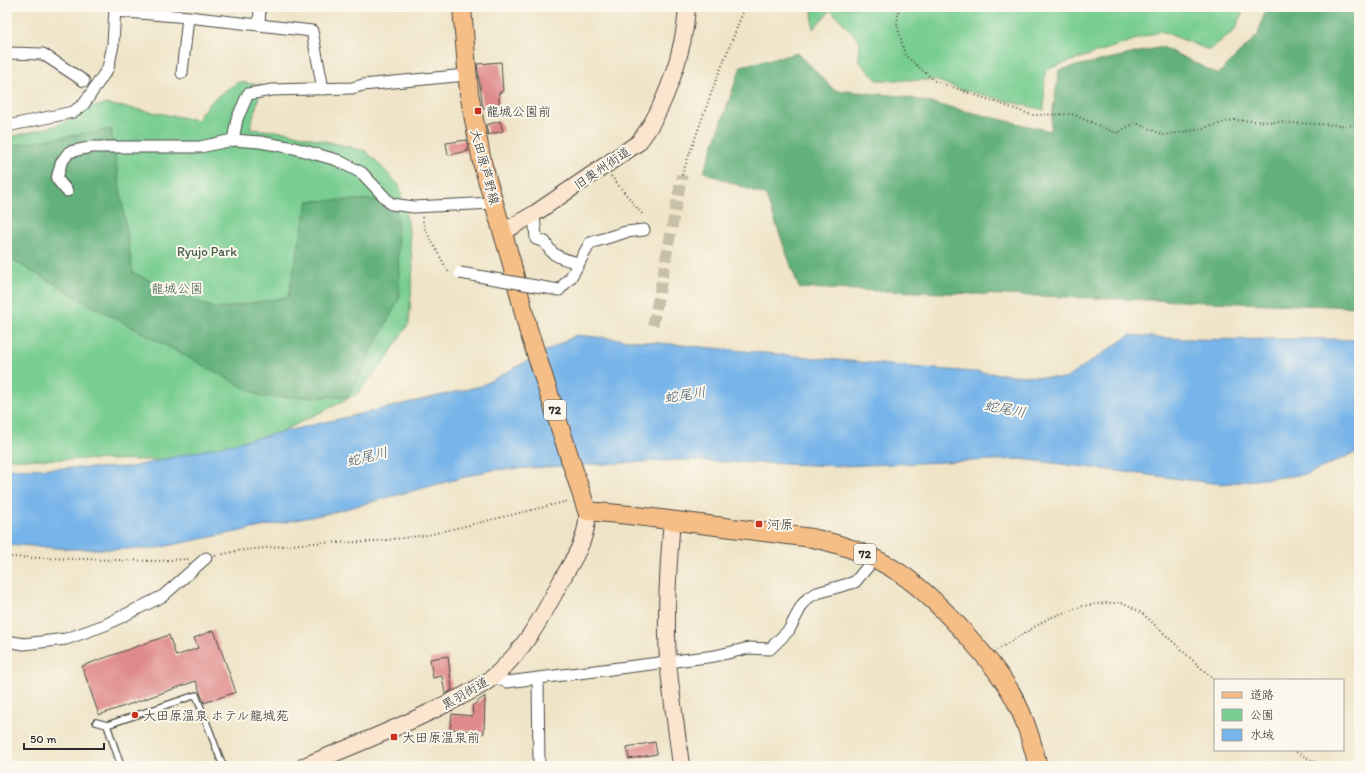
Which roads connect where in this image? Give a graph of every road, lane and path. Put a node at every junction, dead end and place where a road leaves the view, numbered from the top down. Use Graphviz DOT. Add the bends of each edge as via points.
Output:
graph roads {
  1 [pos="260,7"];
  2 [pos="462,7"];
  3 [pos="686,7"];
  4 [pos="745,7"];
  5 [pos="898,7"];
  6 [pos="115,9"];
  7 [pos="188,17"];
  8 [pos="259,24"];
  9 [pos="7,53"];
  10 [pos="182,74"];
  11 [pos="466,75"];
  12 [pos="84,81"];
  13 [pos="323,89"];
  14 [pos="7,126"];
  15 [pos="1359,126"];
  16 [pos="233,140"];
  17 [pos="604,166"];
  18 [pos="682,175"];
  19 [pos="67,191"];
  20 [pos="493,203"];
  21 [pos="414,207"];
  22 [pos="534,214"];
  23 [pos="642,214"];
  24 [pos="644,230"];
  25 [pos="503,232"];
  26 [pos="578,263"];
  27 [pos="460,273"];
  28 [pos="584,500"];
  29 [pos="672,520"];
  30 [pos="7,557"];
  31 [pos="206,558"];
  32 [pos="874,559"];
  33 [pos="7,641"];
  34 [pos="986,656"];
  35 [pos="668,661"];
  36 [pos="493,677"];
  37 [pos="538,678"];
  38 [pos="1214,680"];
  39 [pos="96,722"];
  40 [pos="107,725"];
  41 [pos="1295,751"];
  42 [pos="121,766"];
  43 [pos="223,766"];
  44 [pos="304,766"];
  45 [pos="539,766"];
  46 [pos="681,766"];
  47 [pos="1038,766"];
  48 [pos="1333,766"];
  1 -- 8 [label="street"];
  2 -- 11 [label="main road, 大田原芦野線 / 72"];
  3 -- 17 [label="street, 旧奥州街道" via="682,42 676,62 649,129 632,148"];
  4 -- 18 [label="path"];
  5 -- 15 [label="path" via="897,24 905,55 935,81 1032,116 1072,114 1116,133 1136,123 1164,135 1233,120"];
  6 -- 7 [label="street"];
  6 -- 14 [label="street" via="113,45 108,68 84,104 73,112"];
  7 -- 8 [label="street"];
  7 -- 10 [label="street"];
  8 -- 13 [label="street" via="312,31"];
  9 -- 12 [label="street" via="43,54"];
  11 -- 13 [label="street"];
  11 -- 20 [label="main road, 大田原芦野線 / 72" via="472,121"];
  13 -- 16 [label="street" via="272,90 248,94 237,118"];
  16 -- 19 [label="street" via="178,149 92,147 69,152 61,163 57,179"];
  16 -- 21 [label="street" via="294,148 337,160 362,173 391,204"];
  17 -- 22 [label="street, 旧奥州街道"];
  17 -- 23 [label="path"];
  20 -- 21 [label="street"];
  20 -- 25 [label="main road, 大田原芦野線 / 72"];
  21 -- 27 [label="path" via="422,214 425,229 448,272 457,279"];
  22 -- 25 [label="street, 旧奥州街道"];
  22 -- 26 [label="street" via="536,239 545,242 550,252 559,258"];
  24 -- 26 [label="street" via="626,232 590,243"];
  25 -- 28 [label="main road, 72" via="528,329"];
  26 -- 27 [label="street, bridge" via="565,285 559,290"];
  28 -- 29 [label="main road, 72"];
  28 -- 31 [label="path" via="428,535 370,542 309,543 238,551"];
  28 -- 36 [label="street, 黒羽街道" via="588,521 584,535 551,600 522,646"];
  29 -- 32 [label="main road, 72" via="812,538 839,544"];
  29 -- 35 [label="street" via="667,590"];
  30 -- 31 [label="path" via="154,561"];
  31 -- 33 [label="street" via="163,596 105,625 66,639 24,644"];
  32 -- 34 [label="main road, 72" via="915,582"];
  32 -- 35 [label="street" via="855,582 809,597 789,630 770,648 748,648 715,656"];
  34 -- 38 [label="path" via="1049,618 1083,606 1105,602 1124,603 1142,613"];
  34 -- 47 [label="main road, 72" via="1019,707"];
  35 -- 37 [label="street"];
  35 -- 46 [label="street"];
  36 -- 37 [label="street" via="507,682"];
  36 -- 44 [label="street, 黒羽街道" via="475,690 434,711"];
  37 -- 45 [label="street"];
  39 -- 40 [label="lane"];
  40 -- 42 [label="lane"];
  40 -- 43 [label="lane" via="196,695"];
  41 -- 48 [label="path" via="1313,761"];
}
